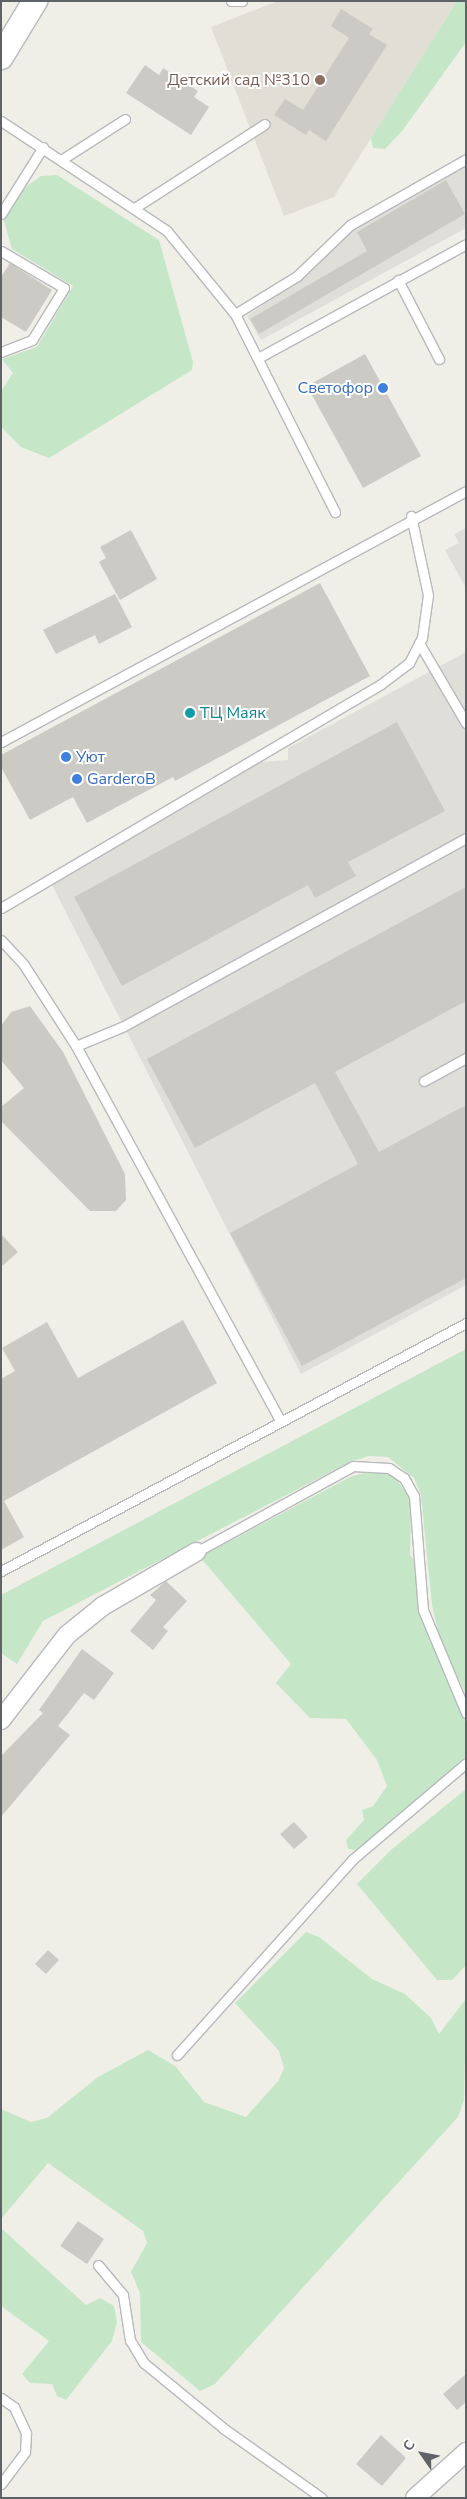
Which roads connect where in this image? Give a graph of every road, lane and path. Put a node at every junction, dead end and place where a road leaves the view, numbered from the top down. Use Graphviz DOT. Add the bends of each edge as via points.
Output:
graph roads {
  1 [pos="35,1"];
  2 [pos="231,1"];
  3 [pos="242,1"];
  4 [pos="1,57"];
  5 [pos="125,119"];
  6 [pos="1,121"];
  7 [pos="265,124"];
  8 [pos="43,147"];
  9 [pos="466,159"];
  10 [pos="61,160"];
  11 [pos="136,207"];
  12 [pos="1,214"];
  13 [pos="466,244"];
  14 [pos="1,251"];
  15 [pos="398,280"];
  16 [pos="234,314"];
  17 [pos="1,352"];
  18 [pos="258,358"];
  19 [pos="439,359"];
  20 [pos="466,491"];
  21 [pos="335,512"];
  22 [pos="411,516"];
  23 [pos="419,643"];
  24 [pos="466,722"];
  25 [pos="1,742"];
  26 [pos="466,838"];
  27 [pos="1,908"];
  28 [pos="1,940"];
  29 [pos="76,1046"];
  30 [pos="466,1058"];
  31 [pos="424,1081"];
  32 [pos="466,1323"];
  33 [pos="280,1420"];
  34 [pos="196,1552"];
  35 [pos="1,1571"];
  36 [pos="466,1713"];
  37 [pos="1,1720"];
  38 [pos="466,1763"];
  39 [pos="177,2055"];
  40 [pos="98,2264"];
  41 [pos="1,2398"];
  42 [pos="466,2452"];
  43 [pos="1,2484"];
  44 [pos="322,2498"];
  45 [pos="415,2498"];
  1 -- 4 [label="main road"];
  2 -- 3 [label="lane"];
  5 -- 10 [label="lane"];
  6 -- 8 [label="lane"];
  7 -- 11 [label="lane"];
  8 -- 10 [label="lane"];
  8 -- 12 [label="lane"];
  9 -- 16 [label="lane" via="350,226 297,276"];
  10 -- 11 [label="lane"];
  11 -- 16 [label="lane" via="167,231"];
  13 -- 15 [label="lane"];
  14 -- 17 [label="lane" via="64,288 32,340"];
  15 -- 18 [label="lane"];
  15 -- 19 [label="lane"];
  16 -- 18 [label="lane"];
  18 -- 21 [label="lane"];
  20 -- 22 [label="lane"];
  22 -- 23 [label="lane" via="428,594"];
  22 -- 25 [label="lane"];
  23 -- 24 [label="lane"];
  23 -- 27 [label="lane" via="409,663 381,684"];
  26 -- 29 [label="lane" via="124,1026"];
  28 -- 29 [label="lane" via="24,965"];
  29 -- 33 [label="lane"];
  30 -- 31 [label="lane"];
  32 -- 33 [label="lane"];
  33 -- 35 [label="lane"];
  34 -- 36 [label="lane" via="352,1466 389,1468 404,1478 414,1496 423,1610"];
  34 -- 37 [label="street" via="103,1606 67,1635"];
  38 -- 39 [label="lane" via="353,1859"];
  40 -- 44 [label="lane" via="123,2295 130,2340 144,2363 223,2428"];
  41 -- 43 [label="lane" via="14,2407 26,2433 25,2452"];
  42 -- 45 [label="street"];
}
